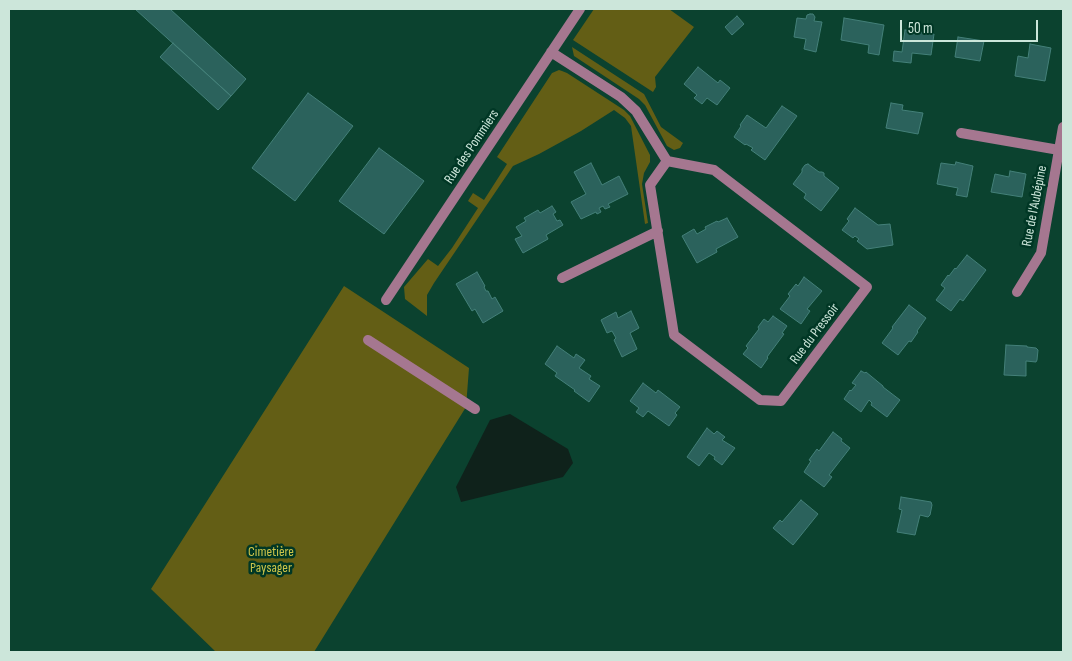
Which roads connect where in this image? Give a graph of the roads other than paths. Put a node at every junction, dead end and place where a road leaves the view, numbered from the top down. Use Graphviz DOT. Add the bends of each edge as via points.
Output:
graph roads {
  1 [pos="580,9"];
  2 [pos="551,52"];
  3 [pos="1063,127"];
  4 [pos="961,133"];
  5 [pos="1059,150"];
  6 [pos="667,160"];
  7 [pos="658,231"];
  8 [pos="562,278"];
  9 [pos="1018,292"];
  10 [pos="386,300"];
  11 [pos="368,340"];
  12 [pos="475,409"];
  1 -- 2 [label="street, Rue des Pommiers"];
  2 -- 6 [label="street" via="631,106"];
  2 -- 10 [label="street, Rue des Pommiers"];
  3 -- 5 [label="street, Rue de l'Aubépine"];
  4 -- 5 [label="street, Rue de l'Aubépine"];
  5 -- 9 [label="street, Rue de l'Aubépine" via="1041,253"];
  6 -- 7 [label="street, Rue du Pressoir" via="650,184"];
  6 -- 7 [label="street, Rue du Pressoir" via="714,170 867,287 781,401 760,400 674,335"];
  7 -- 8 [label="street"];
  11 -- 12 [label="street"];
}
